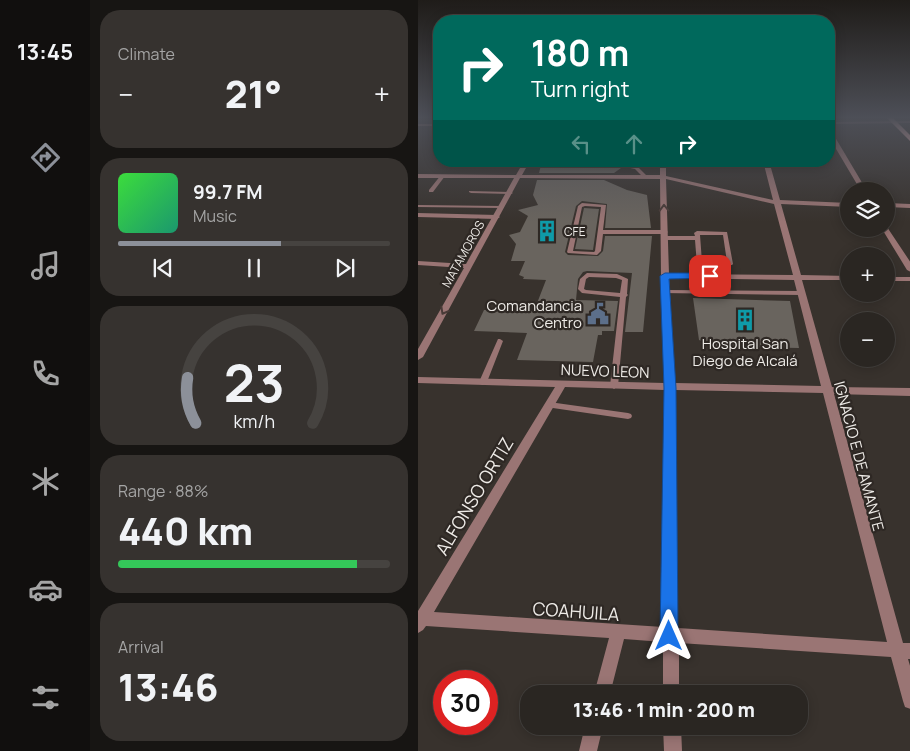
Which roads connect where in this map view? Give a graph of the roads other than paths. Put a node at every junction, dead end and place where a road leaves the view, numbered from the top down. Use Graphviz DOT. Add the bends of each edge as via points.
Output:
graph roads {
  1 [pos="841,152"];
  2 [pos="524,167"];
  3 [pos="632,167"];
  4 [pos="663,167"];
  5 [pos="768,167"];
  6 [pos="418,176"];
  7 [pos="443,176"];
  8 [pos="520,176"];
  9 [pos="646,177"];
  10 [pos="664,177"];
  11 [pos="859,182"];
  12 [pos="431,191"];
  13 [pos="471,192"];
  14 [pos="511,193"];
  15 [pos="778,204"];
  16 [pos="840,205"];
  17 [pos="418,206"];
  18 [pos="895,206"];
  19 [pos="910,206"];
  20 [pos="502,207"];
  21 [pos="418,215"];
  22 [pos="497,217"];
  23 [pos="601,232"];
  24 [pos="665,235"];
  25 [pos="891,237"];
  26 [pos="698,238"];
  27 [pos="418,263"];
  28 [pos="470,266"];
  29 [pos="910,270"];
  30 [pos="665,276"];
  31 [pos="797,278"];
  32 [pos="840,278"];
  33 [pos="895,279"];
  34 [pos="910,279"];
  35 [pos="665,292"];
  36 [pos="801,293"];
  37 [pos="625,295"];
  38 [pos="500,341"];
  39 [pos="418,357"];
  40 [pos="418,380"];
  41 [pos="483,382"];
  42 [pos="561,385"];
  43 [pos="614,386"];
  44 [pos="670,388"];
  45 [pos="826,391"];
  46 [pos="910,392"];
  47 [pos="549,406"];
  48 [pos="628,416"];
  49 [pos="419,620"];
  50 [pos="618,633"];
  51 [pos="669,636"];
  52 [pos="904,651"];
  53 [pos="604,685"];
  54 [pos="671,685"];
  55 [pos="910,701"];
  56 [pos="592,735"];
  57 [pos="672,735"];
  58 [pos="588,751"];
  59 [pos="673,751"];
  1 -- 11 [label="street"];
  2 -- 8 [label="street, MATAMOROS"];
  3 -- 9 [label="lane"];
  4 -- 10 [label="street"];
  5 -- 15 [label="street, IGNACIO E DE AMANTE"];
  6 -- 7 [label="street"];
  7 -- 8 [label="street"];
  7 -- 12 [label="lane"];
  8 -- 9 [label="street"];
  8 -- 14 [label="street, MATAMOROS"];
  9 -- 10 [label="street"];
  10 -- 15 [label="street"];
  24 -- 10 [label="street, one-way"];
  13 -- 14 [label="lane"];
  14 -- 20 [label="street, MATAMOROS"];
  15 -- 16 [label="street"];
  15 -- 31 [label="street, IGNACIO E DE AMANTE"];
  17 -- 20 [label="lane"];
  18 -- 19 [label="street"];
  20 -- 22 [label="street, MATAMOROS"];
  21 -- 22 [label="lane"];
  22 -- 28 [label="street, MATAMOROS"];
  23 -- 23 [label="lane" via="595,254 570,252 580,206 604,206"];
  23 -- 24 [label="lane"];
  24 -- 26 [label="lane"];
  24 -- 30 [label="street"];
  25 -- 29 [label="street"];
  26 -- 26 [label="lane" via="699,264 730,264 726,233 697,233"];
  27 -- 28 [label="street"];
  28 -- 39 [label="street, MATAMOROS, one-way"];
  30 -- 31 [label="street"];
  30 -- 35 [label="street"];
  31 -- 32 [label="street"];
  31 -- 36 [label="street, IGNACIO E DE AMANTE"];
  33 -- 34 [label="street"];
  35 -- 36 [label="lane"];
  35 -- 44 [label="street"];
  36 -- 45 [label="street, IGNACIO E DE AMANTE"];
  37 -- 37 [label="lane" via="584,292 580,289 587,275 617,276 625,279"];
  37 -- 43 [label="lane"];
  38 -- 41 [label="lane"];
  40 -- 41 [label="street, NUEVO LEON"];
  41 -- 42 [label="street, NUEVO LEON"];
  42 -- 43 [label="street, NUEVO LEON"];
  42 -- 47 [label="street, ALFONSO ORTIZ"];
  43 -- 44 [label="street, NUEVO LEON"];
  44 -- 45 [label="street, NUEVO LEON"];
  44 -- 51 [label="street"];
  45 -- 46 [label="street, NUEVO LEON"];
  45 -- 52 [label="street, IGNACIO E DE AMANTE"];
  47 -- 48 [label="lane"];
  47 -- 49 [label="street, ALFONSO ORTIZ"];
  49 -- 50 [label="street, COAHUILA"];
  50 -- 51 [label="street, COAHUILA"];
  50 -- 53 [label="street"];
  51 -- 52 [label="street, COAHUILA"];
  51 -- 54 [label="street"];
  52 -- 55 [label="street, IGNACIO E DE AMANTE"];
  56 -- 58 [label="street"];
  57 -- 59 [label="street"];
}
